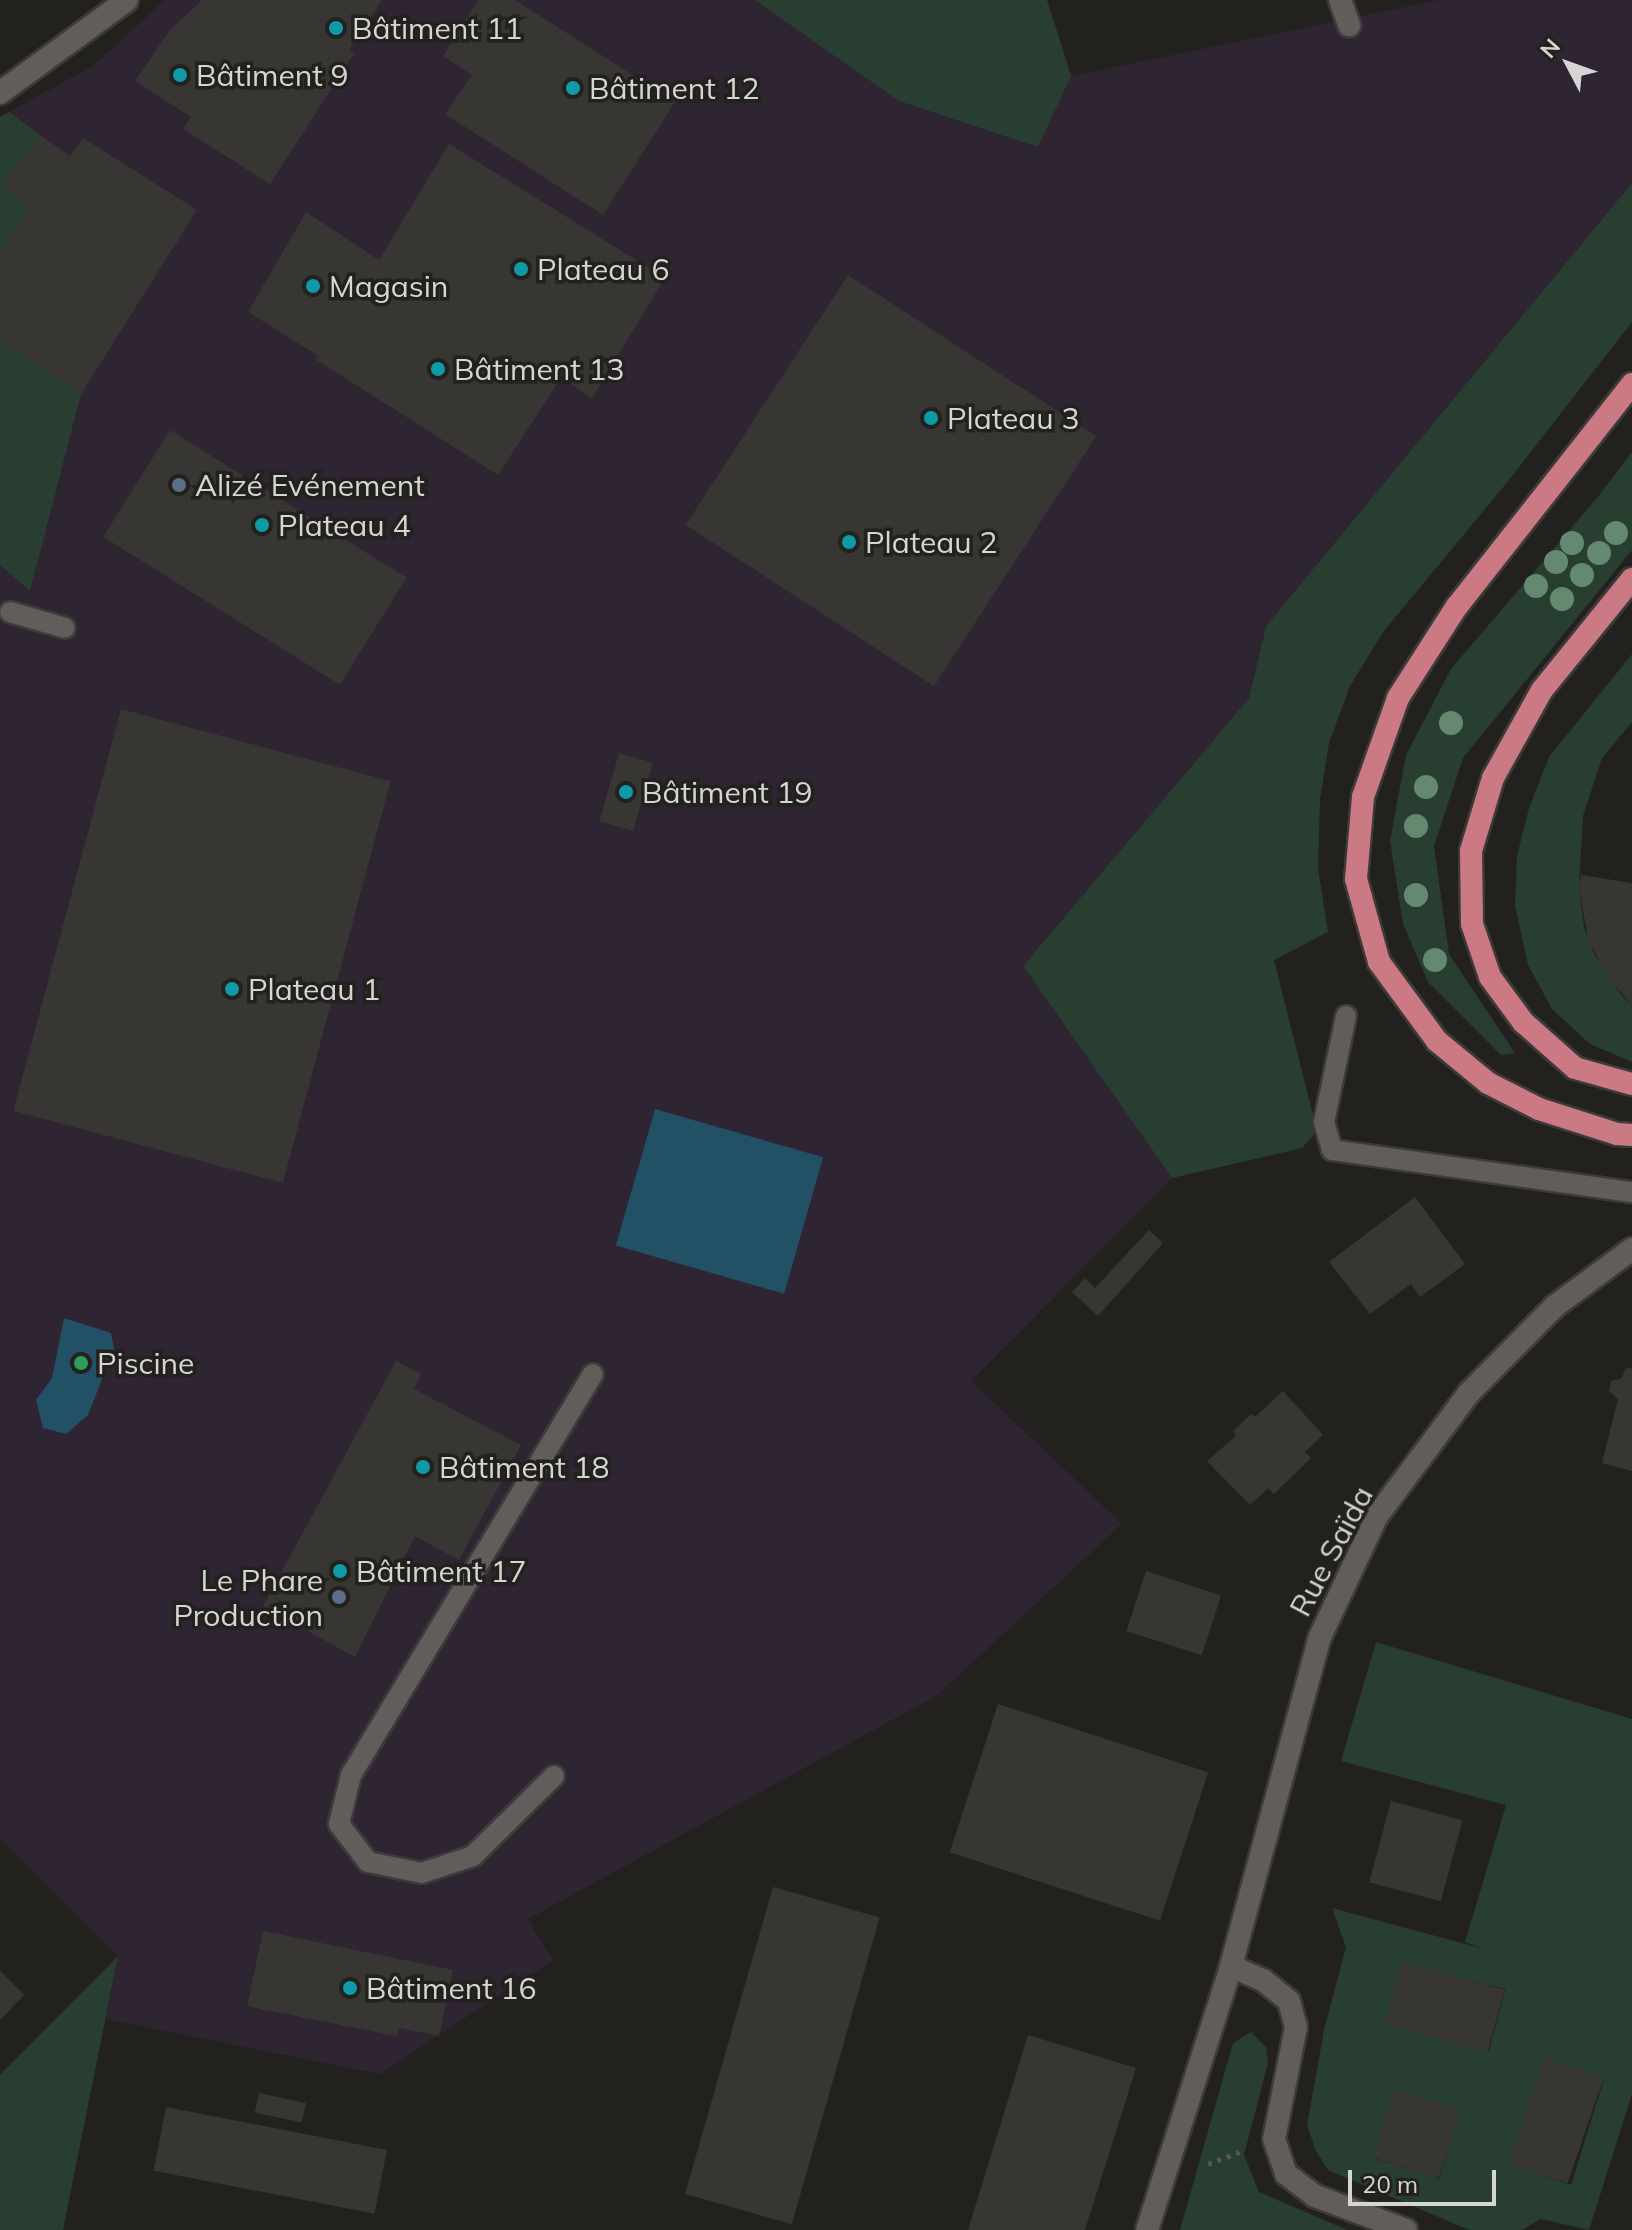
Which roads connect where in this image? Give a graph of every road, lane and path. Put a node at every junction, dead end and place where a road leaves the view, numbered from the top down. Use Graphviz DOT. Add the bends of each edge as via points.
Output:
graph roads {
  1 [pos="127,0"];
  2 [pos="1340,0"];
  3 [pos="1349,25"];
  4 [pos="0,93"];
  5 [pos="1632,384"];
  6 [pos="1632,579"];
  7 [pos="10,612"];
  8 [pos="65,628"];
  9 [pos="1346,1016"];
  10 [pos="1632,1084"];
  11 [pos="1632,1135"];
  12 [pos="1632,1192"];
  13 [pos="1632,1249"];
  14 [pos="593,1374"];
  15 [pos="554,1776"];
  16 [pos="1231,1966"];
  17 [pos="1274,2139"];
  18 [pos="1163,2180"];
  19 [pos="1147,2230"];
  20 [pos="1406,2230"];
  1 -- 4 [label="street"];
  2 -- 3 [label="street"];
  5 -- 11 [label="highway" via="1457,606 1398,698 1363,797 1356,879 1379,962 1437,1041 1488,1083 1539,1109"];
  6 -- 10 [label="highway" via="1542,690 1493,778 1471,865 1472,924 1490,977 1506,999 1523,1022 1575,1068"];
  7 -- 8 [label="lane"];
  9 -- 12 [label="lane" via="1324,1122 1332,1150"];
  13 -- 16 [label="street, Rue Saïda" via="1555,1306 1469,1393 1377,1516 1319,1639"];
  14 -- 15 [label="lane" via="351,1775 339,1824 368,1862 422,1873 473,1856"];
  16 -- 17 [label="street" via="1263,1980 1289,2001 1296,2027"];
  16 -- 18 [label="street, Rue Saïda"];
  17 -- 18 [label="path"];
  17 -- 20 [label="street" via="1286,2174 1315,2196"];
  18 -- 19 [label="street, Rue Saïda"];
}
